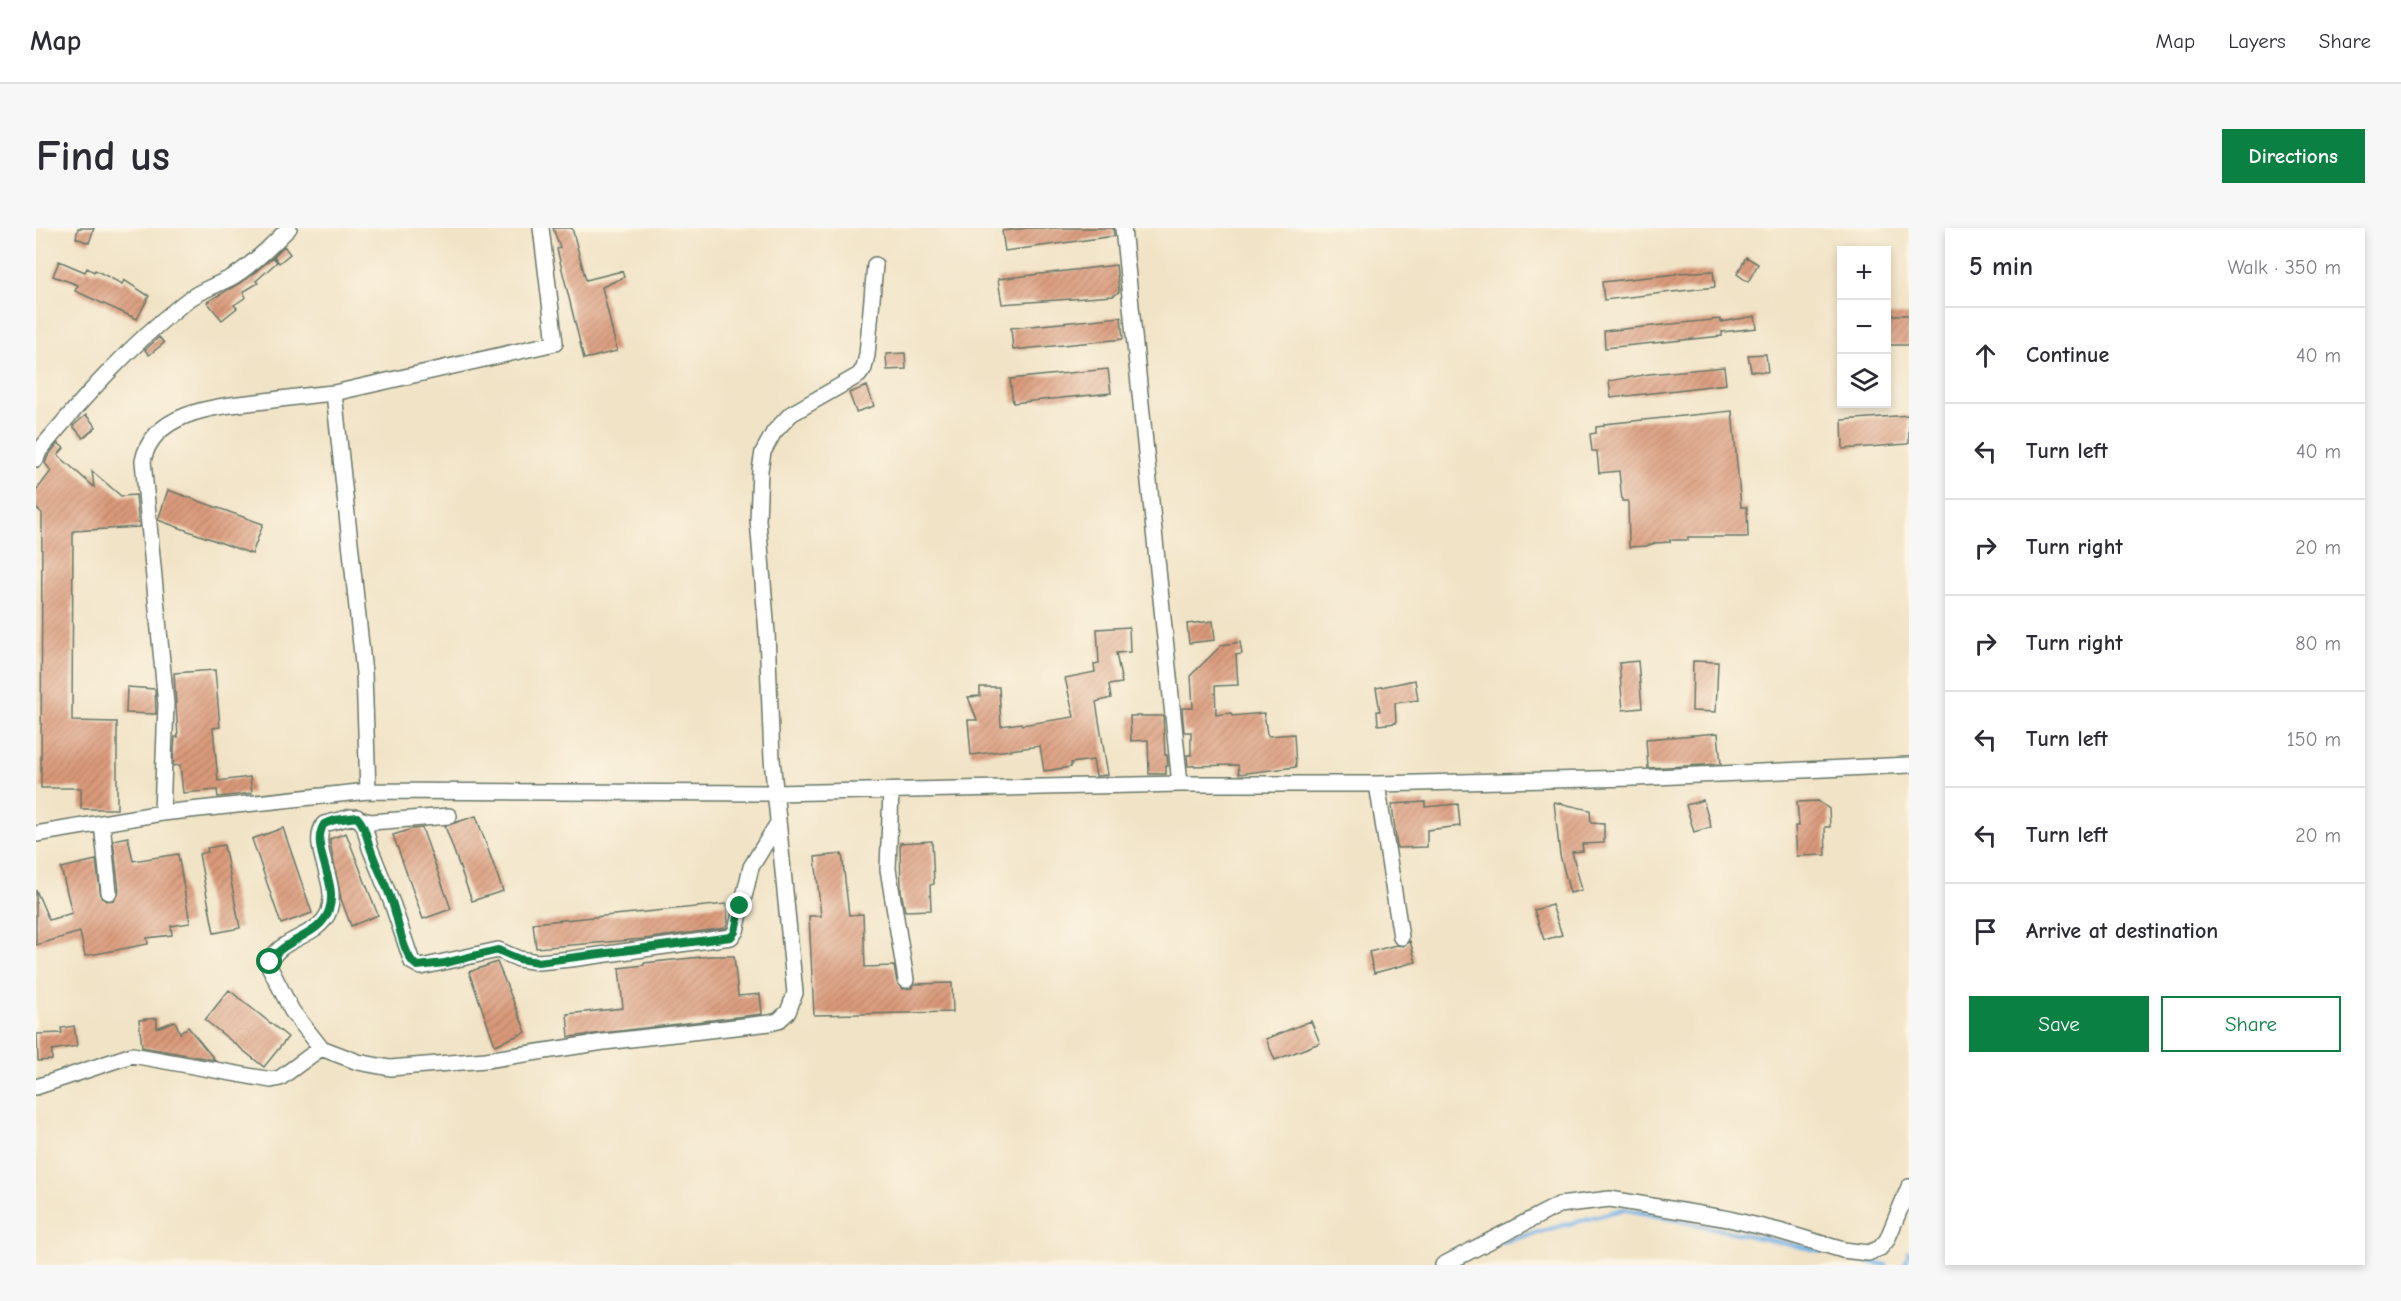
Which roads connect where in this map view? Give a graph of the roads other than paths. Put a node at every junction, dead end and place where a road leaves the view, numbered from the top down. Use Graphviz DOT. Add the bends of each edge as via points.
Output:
graph roads {
  1 [pos="289,228"];
  2 [pos="541,228"];
  3 [pos="1123,228"];
  4 [pos="875,265"];
  5 [pos="334,393"];
  6 [pos="36,459"];
  7 [pos="1909,765"];
  8 [pos="1180,784"];
  9 [pos="1377,784"];
  10 [pos="368,791"];
  11 [pos="891,791"];
  12 [pos="774,793"];
  13 [pos="162,813"];
  14 [pos="449,816"];
  15 [pos="357,817"];
  16 [pos="102,823"];
  17 [pos="778,824"];
  18 [pos="36,834"];
  19 [pos="108,892"];
  20 [pos="1401,937"];
  21 [pos="906,980"];
  22 [pos="321,1048"];
  23 [pos="36,1087"];
  24 [pos="1909,1187"];
  25 [pos="1443,1265"];
  1 -- 6 [label="street" via="264,253 188,300 131,348 73,411"];
  2 -- 5 [label="street" via="555,343"];
  3 -- 8 [label="street"];
  4 -- 12 [label="street" via="864,368 859,375 790,414 774,432 762,461 758,520"];
  5 -- 10 [label="street" via="364,672"];
  5 -- 13 [label="street" via="215,407 174,421 153,437 145,450 166,704"];
  7 -- 9 [label="street" via="1635,778"];
  8 -- 9 [label="street"];
  8 -- 11 [label="street"];
  9 -- 20 [label="street"];
  10 -- 12 [label="street"];
  10 -- 13 [label="street"];
  11 -- 12 [label="street"];
  11 -- 21 [label="street" via="888,869"];
  12 -- 17 [label="street"];
  13 -- 16 [label="street"];
  14 -- 15 [label="street" via="371,822"];
  15 -- 17 [label="street" via="364,825 412,962 422,967 498,950 538,962 731,937 751,867"];
  15 -- 22 [label="street" via="324,824 319,844 331,892 328,914 313,930 277,951 269,966 291,1011"];
  16 -- 18 [label="street"];
  16 -- 19 [label="street"];
  17 -- 22 [label="street" via="795,993 788,1012 778,1021 410,1067 375,1067"];
  22 -- 23 [label="street" via="280,1078 271,1080 132,1055"];
  24 -- 25 [label="street" via="1887,1240 1868,1253 1718,1217 1610,1199 1559,1205"];
}
